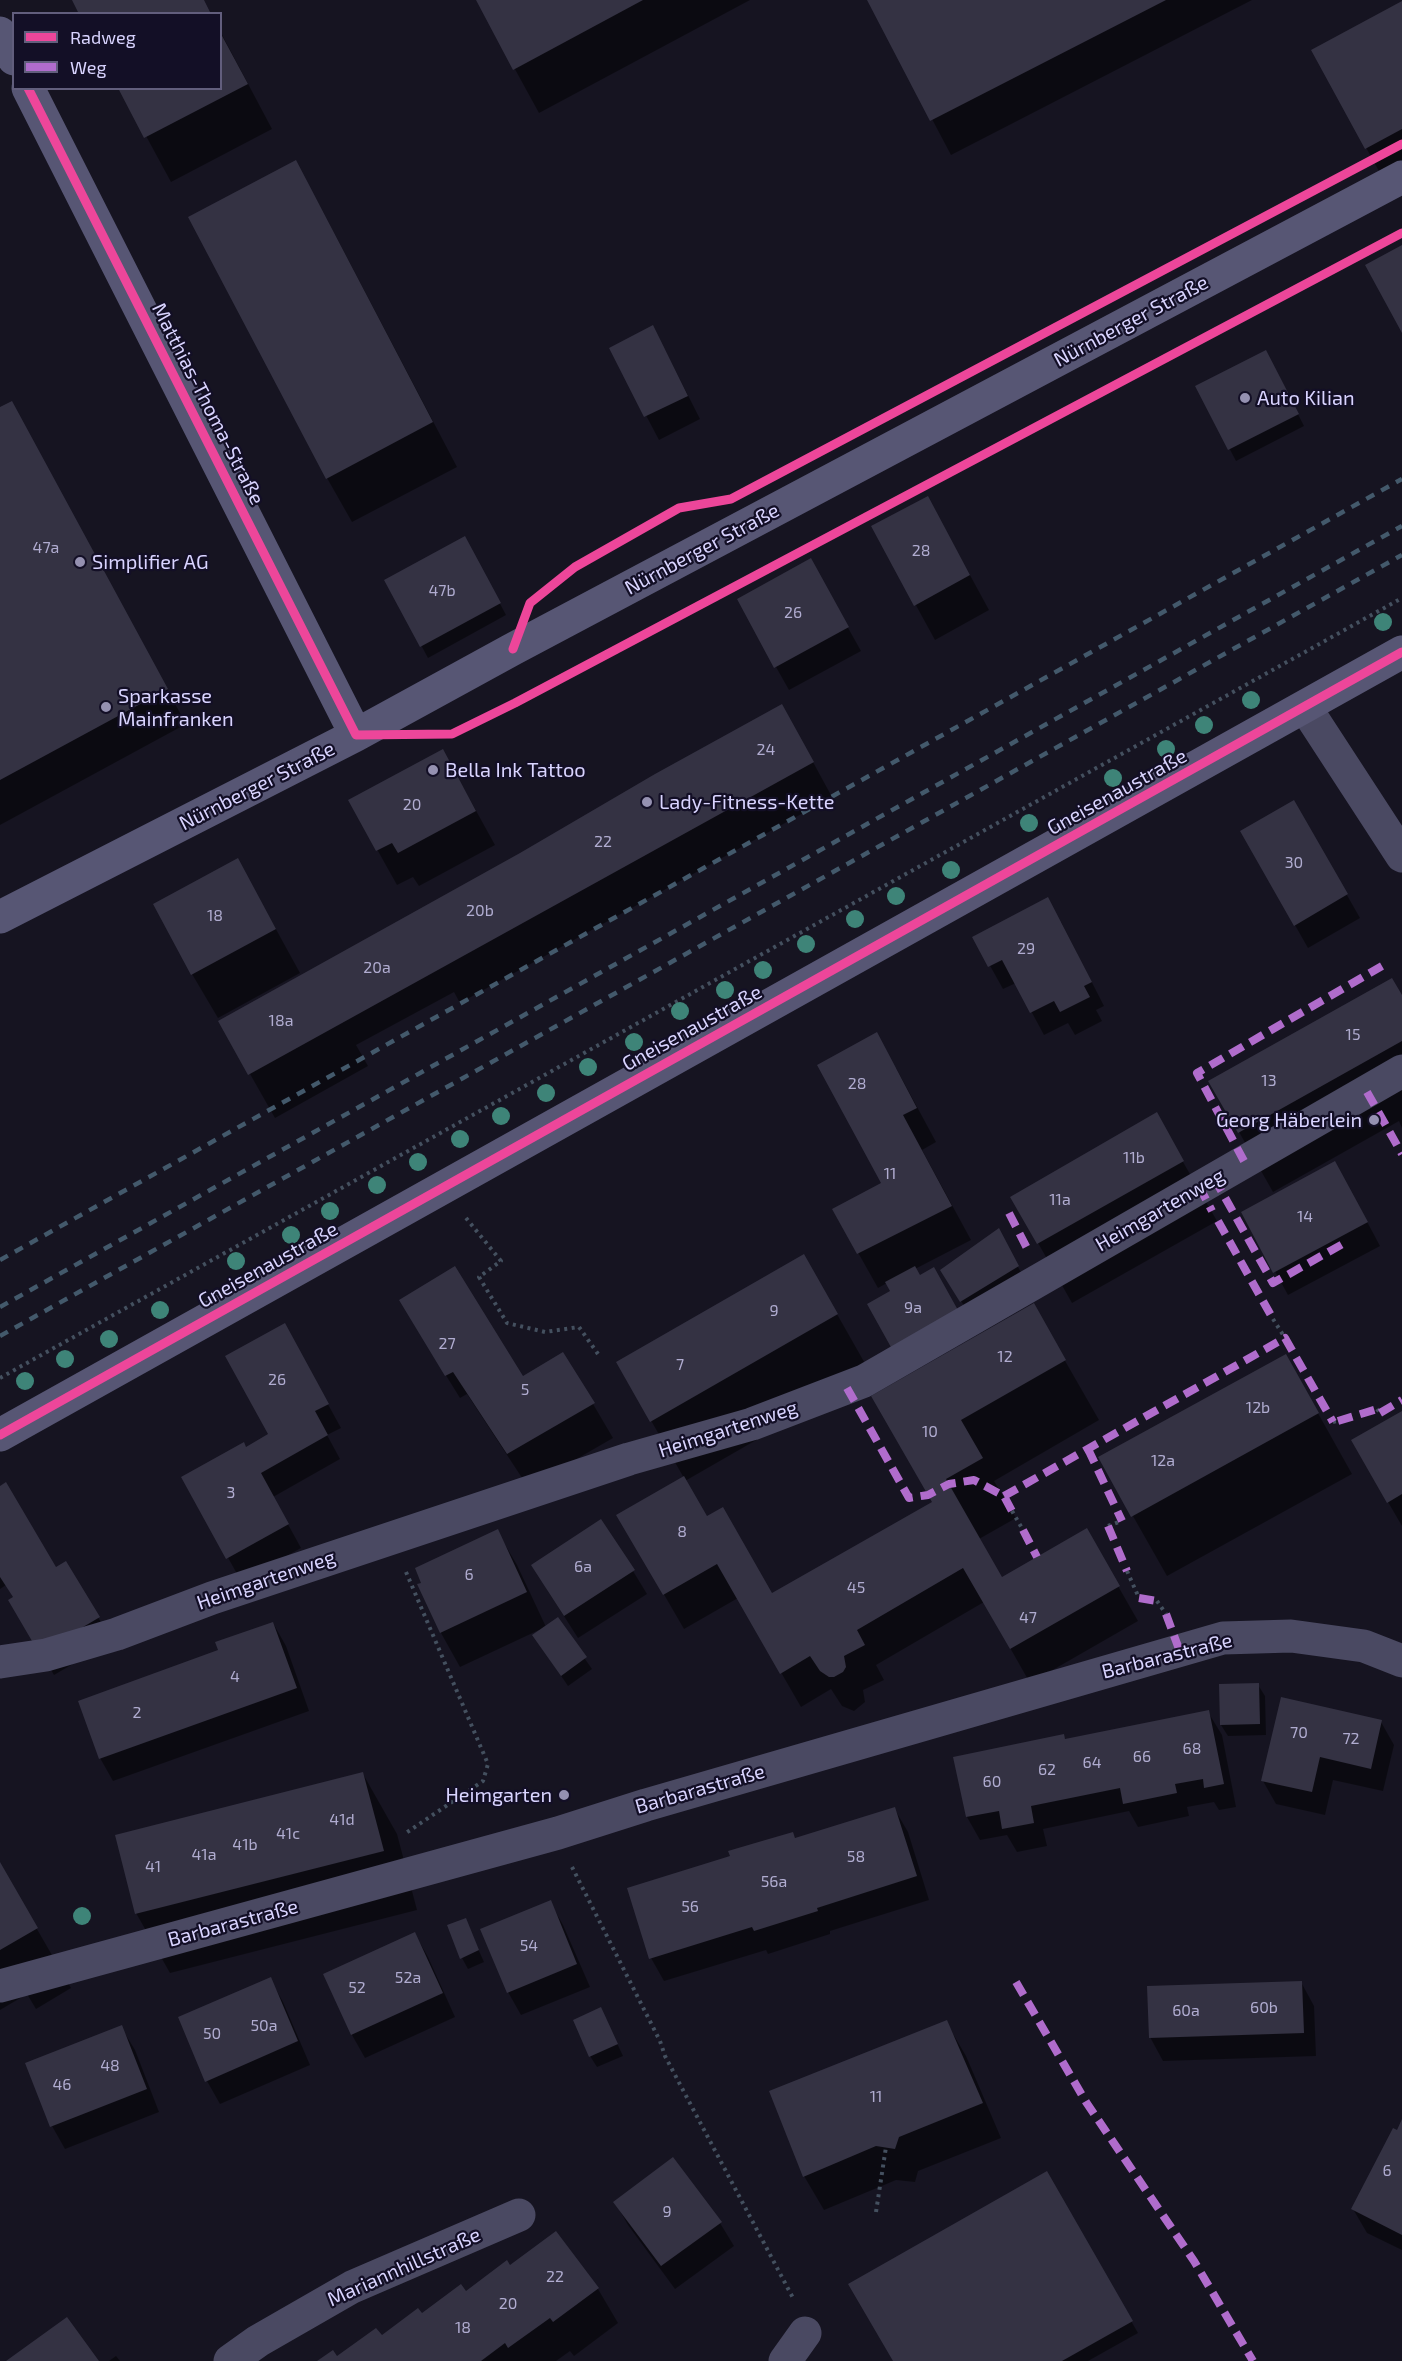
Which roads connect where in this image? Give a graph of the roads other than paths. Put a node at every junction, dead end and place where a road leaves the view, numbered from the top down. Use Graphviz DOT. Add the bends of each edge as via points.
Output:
graph roads {
  1 [pos="0,33"];
  2 [pos="12,55"];
  3 [pos="29,90"];
  4 [pos="1402,177"];
  5 [pos="1402,652"];
  6 [pos="1305,707"];
  7 [pos="356,735"];
  8 [pos="1402,856"];
  9 [pos="0,917"];
  10 [pos="1402,1071"];
  11 [pos="0,1435"];
  12 [pos="1402,1661"];
  13 [pos="0,1662"];
  14 [pos="0,1986"];
  15 [pos="519,2215"];
  16 [pos="805,2333"];
  17 [pos="230,2361"];
  18 [pos="785,2361"];
  1 -- 2 [label="street"];
  3 -- 7 [label="street, Matthias-Thoma-Straße"];
  4 -- 7 [label="street, Nürnberger Straße"];
  5 -- 6 [label="street, Gneisenaustraße"];
  6 -- 8 [label="street"];
  6 -- 11 [label="street, Gneisenaustraße"];
  7 -- 9 [label="street, Nürnberger Straße"];
  10 -- 13 [label="street, Heimgartenweg" via="864,1381 752,1424 629,1459 212,1598 117,1634 46,1655"];
  12 -- 14 [label="street, Barbarastraße" via="1364,1646 1291,1636 1223,1638 558,1833"];
  15 -- 17 [label="street, Mariannhillstraße" via="352,2287"];
  16 -- 18 [label="street"];
}
